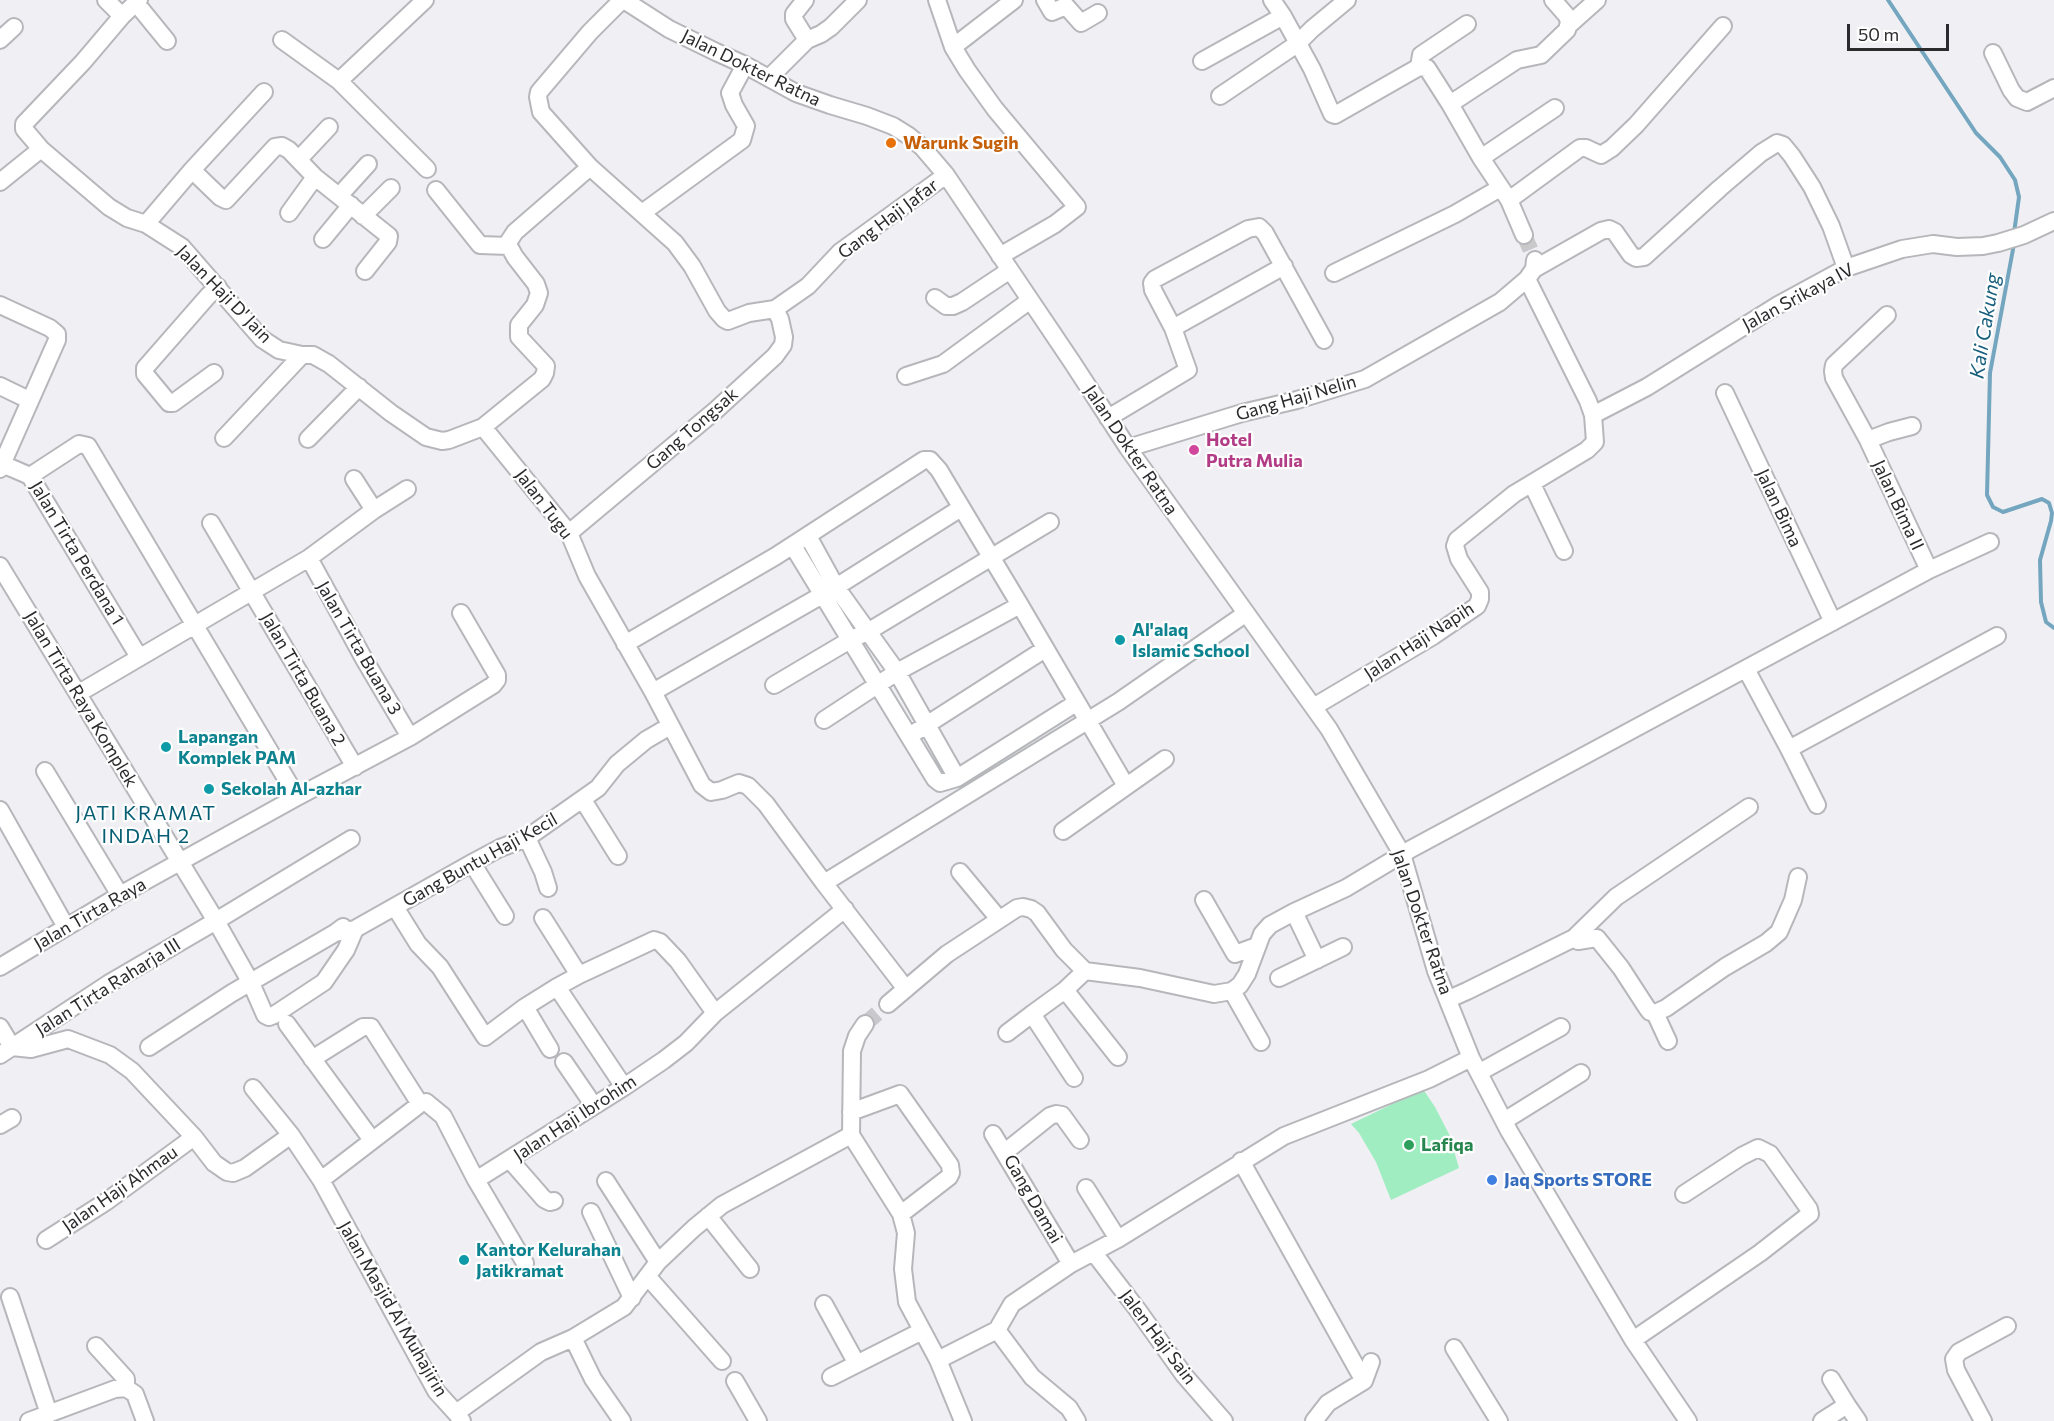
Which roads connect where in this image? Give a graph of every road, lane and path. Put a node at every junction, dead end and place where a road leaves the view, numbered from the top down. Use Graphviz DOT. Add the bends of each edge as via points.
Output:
graph roads {
  1 [pos="106,0"];
  2 [pos="425,0"];
  3 [pos="623,0"];
  4 [pos="805,0"];
  5 [pos="858,0"];
  6 [pos="937,0"];
  7 [pos="1014,0"];
  8 [pos="1045,0"];
  9 [pos="1272,0"];
  10 [pos="1347,0"];
  11 [pos="1553,0"];
  12 [pos="1597,0"];
  13 [pos="138,1"];
  14 [pos="1098,13"];
  15 [pos="122,16"];
  16 [pos="1283,16"];
  17 [pos="1467,24"];
  18 [pos="1569,25"];
  19 [pos="1724,26"];
  20 [pos="14,27"];
  21 [pos="0,40"];
  22 [pos="282,40"];
  23 [pos="807,40"];
  24 [pos="167,41"];
  25 [pos="1297,44"];
  26 [pos="953,47"];
  27 [pos="1993,53"];
  28 [pos="1202,61"];
  29 [pos="745,65"];
  30 [pos="1419,67"];
  31 [pos="769,78"];
  32 [pos="339,81"];
  33 [pos="2054,88"];
  34 [pos="264,92"];
  35 [pos="1220,96"];
  36 [pos="1450,104"];
  37 [pos="1555,108"];
  38 [pos="329,127"];
  39 [pos="41,149"];
  40 [pos="1481,158"];
  41 [pos="299,159"];
  42 [pos="368,164"];
  43 [pos="590,167"];
  44 [pos="427,169"];
  45 [pos="192,170"];
  46 [pos="946,175"];
  47 [pos="315,177"];
  48 [pos="0,182"];
  49 [pos="391,188"];
  50 [pos="436,190"];
  51 [pos="1505,194"];
  52 [pos="351,206"];
  53 [pos="289,213"];
  54 [pos="642,213"];
  55 [pos="2054,221"];
  56 [pos="146,224"];
  57 [pos="1524,235"];
  58 [pos="323,239"];
  59 [pos="509,246"];
  60 [pos="1005,263"];
  61 [pos="1284,266"];
  62 [pos="1846,268"];
  63 [pos="1532,269"];
  64 [pos="365,271"];
  65 [pos="1334,273"];
  66 [pos="218,287"];
  67 [pos="935,298"];
  68 [pos="1029,301"];
  69 [pos="0,305"];
  70 [pos="776,309"];
  71 [pos="1887,315"];
  72 [pos="1173,328"];
  73 [pos="1324,339"];
  74 [pos="308,355"];
  75 [pos="214,373"];
  76 [pos="906,376"];
  77 [pos="0,386"];
  78 [pos="359,387"];
  79 [pos="1725,393"];
  80 [pos="29,400"];
  81 [pos="1593,415"];
  82 [pos="1108,418"];
  83 [pos="1912,426"];
  84 [pos="483,427"];
  85 [pos="224,438"];
  86 [pos="308,439"];
  87 [pos="1868,440"];
  88 [pos="1128,448"];
  89 [pos="1,465"];
  90 [pos="30,476"];
  91 [pos="354,478"];
  92 [pos="1532,484"];
  93 [pos="406,489"];
  94 [pos="961,508"];
  95 [pos="374,510"];
  96 [pos="1050,522"];
  97 [pos="211,523"];
  98 [pos="569,533"];
  99 [pos="808,536"];
  100 [pos="1990,542"];
  101 [pos="793,546"];
  102 [pos="1564,551"];
  103 [pos="991,557"];
  104 [pos="309,558"];
  105 [pos="0,566"];
  106 [pos="1929,570"];
  107 [pos="836,587"];
  108 [pos="251,591"];
  109 [pos="821,595"];
  110 [pos="1020,605"];
  111 [pos="461,614"];
  112 [pos="1245,614"];
  113 [pos="1833,622"];
  114 [pos="194,626"];
  115 [pos="869,631"];
  116 [pos="1998,636"];
  117 [pos="849,640"];
  118 [pos="625,644"];
  119 [pos="1046,649"];
  120 [pos="140,657"];
  121 [pos="1746,669"];
  122 [pos="897,672"];
  123 [pos="774,685"];
  124 [pos="879,685"];
  125 [pos="653,692"];
  126 [pos="79,693"];
  127 [pos="1076,703"];
  128 [pos="1315,706"];
  129 [pos="824,720"];
  130 [pos="1087,720"];
  131 [pos="926,725"];
  132 [pos="669,726"];
  133 [pos="910,736"];
  134 [pos="410,737"];
  135 [pos="1789,749"];
  136 [pos="997,753"];
  137 [pos="1165,759"];
  138 [pos="355,766"];
  139 [pos="1007,769"];
  140 [pos="45,771"];
  141 [pos="957,778"];
  142 [pos="1126,786"];
  143 [pos="297,797"];
  144 [pos="583,800"];
  145 [pos="1817,806"];
  146 [pos="1749,807"];
  147 [pos="0,810"];
  148 [pos="1063,831"];
  149 [pos="527,838"];
  150 [pos="351,839"];
  151 [pos="1402,854"];
  152 [pos="618,856"];
  153 [pos="181,862"];
  154 [pos="472,863"];
  155 [pos="960,872"];
  156 [pos="1798,877"];
  157 [pos="824,884"];
  158 [pos="548,888"];
  159 [pos="120,896"];
  160 [pos="1204,900"];
  161 [pos="395,907"];
  162 [pos="845,909"];
  163 [pos="1294,912"];
  164 [pos="505,916"];
  165 [pos="543,918"];
  166 [pos="999,919"];
  167 [pos="216,921"];
  168 [pos="354,924"];
  169 [pos="66,927"];
  170 [pos="1574,938"];
  171 [pos="1257,946"];
  172 [pos="1342,947"];
  173 [pos="1317,960"];
  174 [pos="0,967"];
  175 [pos="1085,970"];
  176 [pos="579,975"];
  177 [pos="1279,978"];
  178 [pos="251,983"];
  179 [pos="556,987"];
  180 [pos="906,989"];
  181 [pos="1065,990"];
  182 [pos="1232,991"];
  183 [pos="1449,999"];
  184 [pos="888,1004"];
  185 [pos="525,1007"];
  186 [pos="715,1013"];
  187 [pos="1655,1013"];
  188 [pos="1032,1014"];
  189 [pos="287,1024"];
  190 [pos="865,1024"];
  191 [pos="0,1027"];
  192 [pos="1561,1027"];
  193 [pos="1007,1033"];
  194 [pos="1668,1041"];
  195 [pos="1262,1042"];
  196 [pos="149,1047"];
  197 [pos="550,1049"];
  198 [pos="6,1051"];
  199 [pos="1119,1057"];
  200 [pos="312,1059"];
  201 [pos="564,1062"];
  202 [pos="1476,1065"];
  203 [pos="1581,1073"];
  204 [pos="1074,1078"];
  205 [pos="624,1087"];
  206 [pos="253,1088"];
  207 [pos="420,1104"];
  208 [pos="592,1107"];
  209 [pos="851,1112"];
  210 [pos="1504,1121"];
  211 [pos="851,1134"];
  212 [pos="993,1134"];
  213 [pos="291,1135"];
  214 [pos="194,1137"];
  215 [pos="372,1140"];
  216 [pos="1080,1140"];
  217 [pos="1005,1152"];
  218 [pos="510,1160"];
  219 [pos="1241,1161"];
  220 [pos="321,1180"];
  221 [pos="476,1180"];
  222 [pos="606,1181"];
  223 [pos="1086,1188"];
  224 [pos="1684,1194"];
  225 [pos="554,1201"];
  226 [pos="591,1212"];
  227 [pos="902,1214"];
  228 [pos="708,1216"];
  229 [pos="1118,1239"];
  230 [pos="46,1240"];
  231 [pos="1094,1252"];
  232 [pos="658,1262"];
  233 [pos="525,1263"];
  234 [pos="1071,1264"];
  235 [pos="750,1269"];
  236 [pos="648,1277"];
  237 [pos="10,1297"];
  238 [pos="632,1298"];
  239 [pos="824,1304"];
  240 [pos="2007,1326"];
  241 [pos="997,1330"];
  242 [pos="922,1331"];
  243 [pos="573,1338"];
  244 [pos="1633,1340"];
  245 [pos="96,1346"];
  246 [pos="1454,1348"];
  247 [pos="938,1360"];
  248 [pos="722,1361"];
  249 [pos="1371,1362"];
  250 [pos="857,1364"];
  251 [pos="831,1377"];
  252 [pos="1832,1379"];
  253 [pos="735,1381"];
  254 [pos="1364,1381"];
  255 [pos="126,1388"];
  256 [pos="1847,1405"];
  257 [pos="49,1414"];
  258 [pos="459,1417"];
  259 [pos="28,1421"];
  260 [pos="145,1421"];
  261 [pos="622,1421"];
  262 [pos="758,1421"];
  263 [pos="963,1421"];
  264 [pos="1077,1421"];
  265 [pos="1224,1421"];
  266 [pos="1314,1421"];
  267 [pos="1499,1421"];
  268 [pos="1688,1421"];
  269 [pos="1822,1421"];
  270 [pos="1857,1421"];
  271 [pos="1983,1421"];
  1 -- 15 [label="street"];
  2 -- 32 [label="street"];
  3 -- 29 [label="street, Jalan Dokter Ratna" via="669,28"];
  3 -- 43 [label="street" via="538,92 541,112"];
  4 -- 23 [label="street" via="794,19"];
  5 -- 23 [label="street" via="826,31"];
  6 -- 26 [label="street"];
  7 -- 26 [label="street"];
  8 -- 14 [label="street" via="1052,12 1066,6 1081,23"];
  9 -- 16 [label="street"];
  10 -- 25 [label="street"];
  11 -- 18 [label="street" via="1567,16"];
  12 -- 18 [label="street"];
  13 -- 15 [label="street, Jalan Haji D' Jain"];
  13 -- 24 [label="street"];
  15 -- 39 [label="street, Jalan Haji D' Jain" via="24,124"];
  16 -- 25 [label="street"];
  16 -- 28 [label="street"];
  17 -- 30 [label="street" via="1421,55"];
  18 -- 36 [label="street" via="1541,55 1516,60"];
  19 -- 51 [label="street" via="1612,148 1600,155 1580,148"];
  20 -- 21 [label="street"];
  22 -- 32 [label="street"];
  23 -- 31 [label="street"];
  25 -- 30 [label="street" via="1335,115"];
  25 -- 35 [label="street"];
  26 -- 60 [label="street" via="995,109 1077,207"];
  27 -- 33 [label="street" via="2018,98 2026,102"];
  29 -- 31 [label="street, Jalan Dokter Ratna"];
  29 -- 54 [label="street" via="730,93 746,126 742,140"];
  30 -- 36 [label="street" via="1427,68"];
  31 -- 46 [label="street, Jalan Dokter Ratna" via="796,93 892,126 923,148"];
  32 -- 44 [label="street"];
  34 -- 45 [label="street"];
  36 -- 40 [label="street"];
  37 -- 40 [label="street"];
  38 -- 41 [label="street"];
  39 -- 48 [label="street"];
  39 -- 56 [label="street, Jalan Haji D' Jain" via="110,207"];
  40 -- 51 [label="street"];
  41 -- 45 [label="street" via="282,146 275,147 226,200"];
  41 -- 47 [label="street"];
  42 -- 52 [label="street"];
  43 -- 54 [label="street"];
  43 -- 59 [label="street" via="515,231"];
  45 -- 56 [label="street"];
  46 -- 60 [label="street, Jalan Dokter Ratna"];
  46 -- 70 [label="street, Gang Haji Jafar" via="840,252 808,286"];
  47 -- 52 [label="street"];
  47 -- 53 [label="street"];
  49 -- 52 [label="street"];
  50 -- 59 [label="street" via="480,245"];
  51 -- 57 [label="street"];
  51 -- 65 [label="street"];
  52 -- 58 [label="street"];
  52 -- 64 [label="street" via="389,237"];
  54 -- 70 [label="street" via="686,257 724,319"];
  55 -- 62 [label="street, Jalan Srikaya IV" via="1998,243 1933,244 1902,249"];
  56 -- 66 [label="street, Jalan Haji D' Jain" via="182,247"];
  59 -- 84 [label="street" via="539,292 539,299 519,325 519,337 546,366 542,379"];
  60 -- 67 [label="street" via="962,302 946,306"];
  60 -- 68 [label="street, Jalan Dokter Ratna"];
  61 -- 72 [label="street"];
  61 -- 72 [label="street" via="1265,232 1254,227 1161,274 1152,283 1153,290"];
  61 -- 73 [label="street"];
  62 -- 63 [label="street, Gang Haji Nelin" via="1812,187 1792,156 1777,143 1644,257 1636,258 1609,229"];
  62 -- 81 [label="street, Jalan Srikaya IV"];
  63 -- 81 [label="street"];
  63 -- 88 [label="street, Gang Haji Nelin" via="1500,302 1365,379"];
  66 -- 74 [label="street, Jalan Haji D' Jain" via="262,339 279,350"];
  66 -- 75 [label="street" via="146,368 145,374 173,403"];
  68 -- 76 [label="street" via="943,364"];
  68 -- 82 [label="street, Jalan Dokter Ratna"];
  69 -- 80 [label="street" via="57,334"];
  70 -- 98 [label="street, Gang Tongsak" via="784,337 775,356 708,418"];
  71 -- 87 [label="street, Jalan Bima II" via="1834,365 1834,378"];
  72 -- 82 [label="street" via="1188,370"];
  74 -- 78 [label="street" via="329,364"];
  74 -- 85 [label="street"];
  77 -- 80 [label="street"];
  78 -- 84 [label="street" via="405,423 435,440 449,440"];
  78 -- 86 [label="street"];
  79 -- 113 [label="street, Jalan Bima"];
  80 -- 89 [label="street"];
  81 -- 92 [label="street, Jalan Haji Napih" via="1595,442"];
  82 -- 88 [label="street, Jalan Dokter Ratna"];
  83 -- 87 [label="street, Jalan Bima II"];
  84 -- 98 [label="street, Jalan Tugu"];
  87 -- 106 [label="street, Jalan Bima II"];
  88 -- 112 [label="street, Jalan Dokter Ratna"];
  89 -- 90 [label="street, Jalan Tirta Perdana 1"];
  90 -- 114 [label="street" via="79,444 88,446"];
  90 -- 120 [label="street, Jalan Tirta Perdana 1"];
  91 -- 95 [label="street"];
  92 -- 102 [label="street"];
  92 -- 128 [label="street, Jalan Haji Napih" via="1457,540 1459,559 1480,592 1477,606"];
  93 -- 95 [label="street"];
  94 -- 99 [label="street" via="934,463 924,460"];
  94 -- 103 [label="street"];
  94 -- 107 [label="street"];
  95 -- 104 [label="street"];
  96 -- 103 [label="street"];
  97 -- 108 [label="street, Jalan Tirta Buana 2"];
  98 -- 118 [label="street, Jalan Tugu" via="586,576"];
  99 -- 101 [label="street"];
  99 -- 107 [label="street"];
  100 -- 106 [label="street"];
  101 -- 109 [label="street"];
  101 -- 118 [label="street"];
  103 -- 110 [label="street"];
  103 -- 115 [label="street"];
  104 -- 108 [label="street"];
  104 -- 134 [label="street, Jalan Tirta Buana 3"];
  105 -- 126 [label="street, Jalan Tirta Raya Komplek"];
  106 -- 113 [label="street"];
  107 -- 109 [label="street"];
  107 -- 115 [label="street"];
  108 -- 114 [label="street"];
  108 -- 138 [label="street, Jalan Tirta Buana 2"];
  109 -- 117 [label="street"];
  109 -- 125 [label="street"];
  110 -- 119 [label="street"];
  110 -- 122 [label="street"];
  111 -- 134 [label="street, Jalan Tirta Raya" via="497,680"];
  112 -- 128 [label="street, Jalan Dokter Ratna"];
  112 -- 130 [label="street"];
  113 -- 121 [label="street"];
  114 -- 120 [label="street"];
  114 -- 143 [label="street"];
  115 -- 117 [label="street"];
  115 -- 122 [label="street"];
  116 -- 135 [label="street"];
  117 -- 123 [label="street"];
  117 -- 124 [label="street"];
  118 -- 125 [label="street, Jalan Tugu"];
  119 -- 127 [label="street"];
  119 -- 131 [label="street"];
  120 -- 126 [label="street"];
  121 -- 135 [label="street"];
  121 -- 151 [label="street"];
  122 -- 124 [label="street"];
  122 -- 131 [label="street"];
  124 -- 129 [label="street"];
  124 -- 133 [label="street"];
  125 -- 132 [label="street, Jalan Tugu"];
  126 -- 153 [label="street, Jalan Tirta Raya Komplek"];
  127 -- 130 [label="street"];
  127 -- 136 [label="street"];
  128 -- 151 [label="street, Jalan Dokter Ratna"];
  130 -- 139 [label="street"];
  130 -- 142 [label="street"];
  131 -- 133 [label="street"];
  131 -- 141 [label="street"];
  132 -- 144 [label="street, Gang Buntu Haji Kecil" via="617,764 598,789"];
  132 -- 157 [label="street, Jalan Tugu" via="702,785 711,792 739,783 748,786 766,804"];
  133 -- 141 [label="street" via="940,783"];
  134 -- 138 [label="street, Jalan Tirta Raya"];
  135 -- 145 [label="street"];
  136 -- 139 [label="street"];
  136 -- 141 [label="street"];
  137 -- 142 [label="street"];
  138 -- 143 [label="street, Jalan Tirta Raya"];
  139 -- 157 [label="street"];
  140 -- 159 [label="street"];
  142 -- 148 [label="street"];
  143 -- 153 [label="street, Jalan Tirta Raya"];
  144 -- 149 [label="street, Gang Buntu Haji Kecil"];
  144 -- 152 [label="street"];
  146 -- 170 [label="street" via="1616,897"];
  147 -- 169 [label="street"];
  149 -- 154 [label="street, Gang Buntu Haji Kecil"];
  149 -- 158 [label="street"];
  150 -- 167 [label="street, Jalan Tirta Raharja III"];
  151 -- 163 [label="street" via="1346,888"];
  151 -- 183 [label="street, Jalan Dokter Ratna" via="1436,971"];
  153 -- 159 [label="street, Jalan Tirta Raya"];
  153 -- 167 [label="street, Jalan Tirta Raya Komplek"];
  154 -- 161 [label="street, Gang Buntu Haji Kecil"];
  154 -- 164 [label="street"];
  155 -- 166 [label="street"];
  156 -- 187 [label="street" via="1779,932"];
  157 -- 162 [label="street"];
  159 -- 169 [label="street, Jalan Tirta Raya"];
  160 -- 171 [label="street" via="1235,954"];
  161 -- 168 [label="street, Gang Buntu Haji Kecil"];
  161 -- 185 [label="street" via="485,1037"];
  162 -- 180 [label="street"];
  162 -- 186 [label="street, Jalan Haji Ibrohim"];
  163 -- 171 [label="street" via="1270,925"];
  163 -- 173 [label="street"];
  165 -- 176 [label="street"];
  166 -- 175 [label="street" via="1017,908 1031,909"];
  166 -- 180 [label="street" via="947,954"];
  167 -- 178 [label="street, Jalan Tirta Raya Komplek"];
  167 -- 198 [label="street, Jalan Tirta Raharja III" via="108,984"];
  168 -- 178 [label="street, Gang Buntu Haji Kecil"];
  168 -- 178 [label="street, Jalan Tirta Raya Komplek" via="346,950 324,982 274,1015 265,1016"];
  169 -- 174 [label="street, Jalan Tirta Raya"];
  170 -- 183 [label="street"];
  170 -- 187 [label="street" via="1597,938 1647,1008"];
  171 -- 182 [label="street" via="1247,974"];
  172 -- 173 [label="street"];
  173 -- 177 [label="street"];
  175 -- 181 [label="street"];
  175 -- 182 [label="street" via="1214,994"];
  176 -- 179 [label="street"];
  176 -- 186 [label="street" via="654,940 678,961"];
  178 -- 196 [label="street, Gang Buntu Haji Kecil"];
  179 -- 185 [label="street"];
  179 -- 205 [label="street"];
  180 -- 184 [label="street"];
  181 -- 188 [label="street"];
  181 -- 199 [label="street"];
  182 -- 195 [label="street"];
  183 -- 202 [label="street, Jalan Dokter Ratna"];
  185 -- 197 [label="street"];
  186 -- 205 [label="street, Jalan Haji Ibrohim" via="686,1043"];
  187 -- 194 [label="street"];
  188 -- 193 [label="street"];
  188 -- 204 [label="street"];
  189 -- 200 [label="street"];
  190 -- 209 [label="street" via="852,1051"];
  191 -- 198 [label="street"];
  192 -- 202 [label="street"];
  198 -- 214 [label="street" via="68,1039 110,1055 132,1071"];
  200 -- 207 [label="street" via="363,1027 370,1027"];
  200 -- 215 [label="street"];
  201 -- 208 [label="street"];
  202 -- 210 [label="street, Jalan Dokter Ratna"];
  202 -- 219 [label="street" via="1429,1079 1284,1136"];
  203 -- 210 [label="street"];
  205 -- 208 [label="street, Jalan Haji Ibrohim"];
  206 -- 213 [label="street, Jalan Masjid Al Muhajirin"];
  207 -- 215 [label="street"];
  207 -- 221 [label="street" via="426,1102 443,1116"];
  208 -- 218 [label="street, Jalan Haji Ibrohim"];
  209 -- 211 [label="street"];
  209 -- 227 [label="street" via="900,1094 950,1165 948,1177"];
  210 -- 244 [label="street, Jalan Dokter Ratna"];
  211 -- 227 [label="street"];
  211 -- 228 [label="street, Jalan Masjid Al Muhajirin"];
  212 -- 217 [label="street, Gang Damai"];
  213 -- 214 [label="street" via="233,1173 221,1169"];
  213 -- 220 [label="street, Jalan Masjid Al Muhajirin"];
  214 -- 230 [label="street, Jalan Haji Ahmau"];
  215 -- 220 [label="street"];
  216 -- 217 [label="street" via="1062,1116 1056,1114"];
  217 -- 234 [label="street, Gang Damai"];
  218 -- 221 [label="street, Jalan Haji Ibrohim"];
  218 -- 225 [label="street" via="544,1199"];
  219 -- 229 [label="street"];
  219 -- 254 [label="street"];
  220 -- 258 [label="street, Jalan Masjid Al Muhajirin" via="436,1391"];
  221 -- 233 [label="street"];
  222 -- 232 [label="street"];
  223 -- 229 [label="street"];
  224 -- 244 [label="street" via="1758,1148 1770,1154 1809,1214 1760,1253"];
  226 -- 238 [label="street"];
  227 -- 242 [label="street" via="907,1302"];
  228 -- 232 [label="street, Jalan Masjid Al Muhajirin"];
  228 -- 235 [label="street"];
  229 -- 231 [label="street"];
  231 -- 234 [label="street"];
  231 -- 265 [label="street, Jalen Haji Sain" via="1184,1375"];
  232 -- 236 [label="street, Jalan Masjid Al Muhajirin"];
  234 -- 241 [label="street" via="1012,1304"];
  236 -- 238 [label="street, Jalan Masjid Al Muhajirin"];
  236 -- 248 [label="street"];
  237 -- 257 [label="street"];
  238 -- 243 [label="street, Jalan Masjid Al Muhajirin"];
  239 -- 250 [label="street"];
  240 -- 271 [label="street" via="1959,1352 1954,1359"];
  241 -- 247 [label="street"];
  241 -- 264 [label="street" via="1032,1377 1069,1408"];
  242 -- 247 [label="street"];
  242 -- 250 [label="street"];
  243 -- 258 [label="street, Jalan Masjid Al Muhajirin" via="541,1352"];
  243 -- 261 [label="street" via="593,1379"];
  244 -- 268 [label="street, Jalan Dokter Ratna"];
  245 -- 255 [label="street" via="126,1379"];
  246 -- 267 [label="street"];
  247 -- 263 [label="street"];
  249 -- 254 [label="street"];
  250 -- 251 [label="street"];
  252 -- 256 [label="street"];
  253 -- 262 [label="street"];
  254 -- 266 [label="street" via="1328,1403"];
  255 -- 257 [label="street"];
  255 -- 260 [label="street" via="135,1394"];
  256 -- 269 [label="street"];
  256 -- 270 [label="street"];
  257 -- 259 [label="street"];
}
